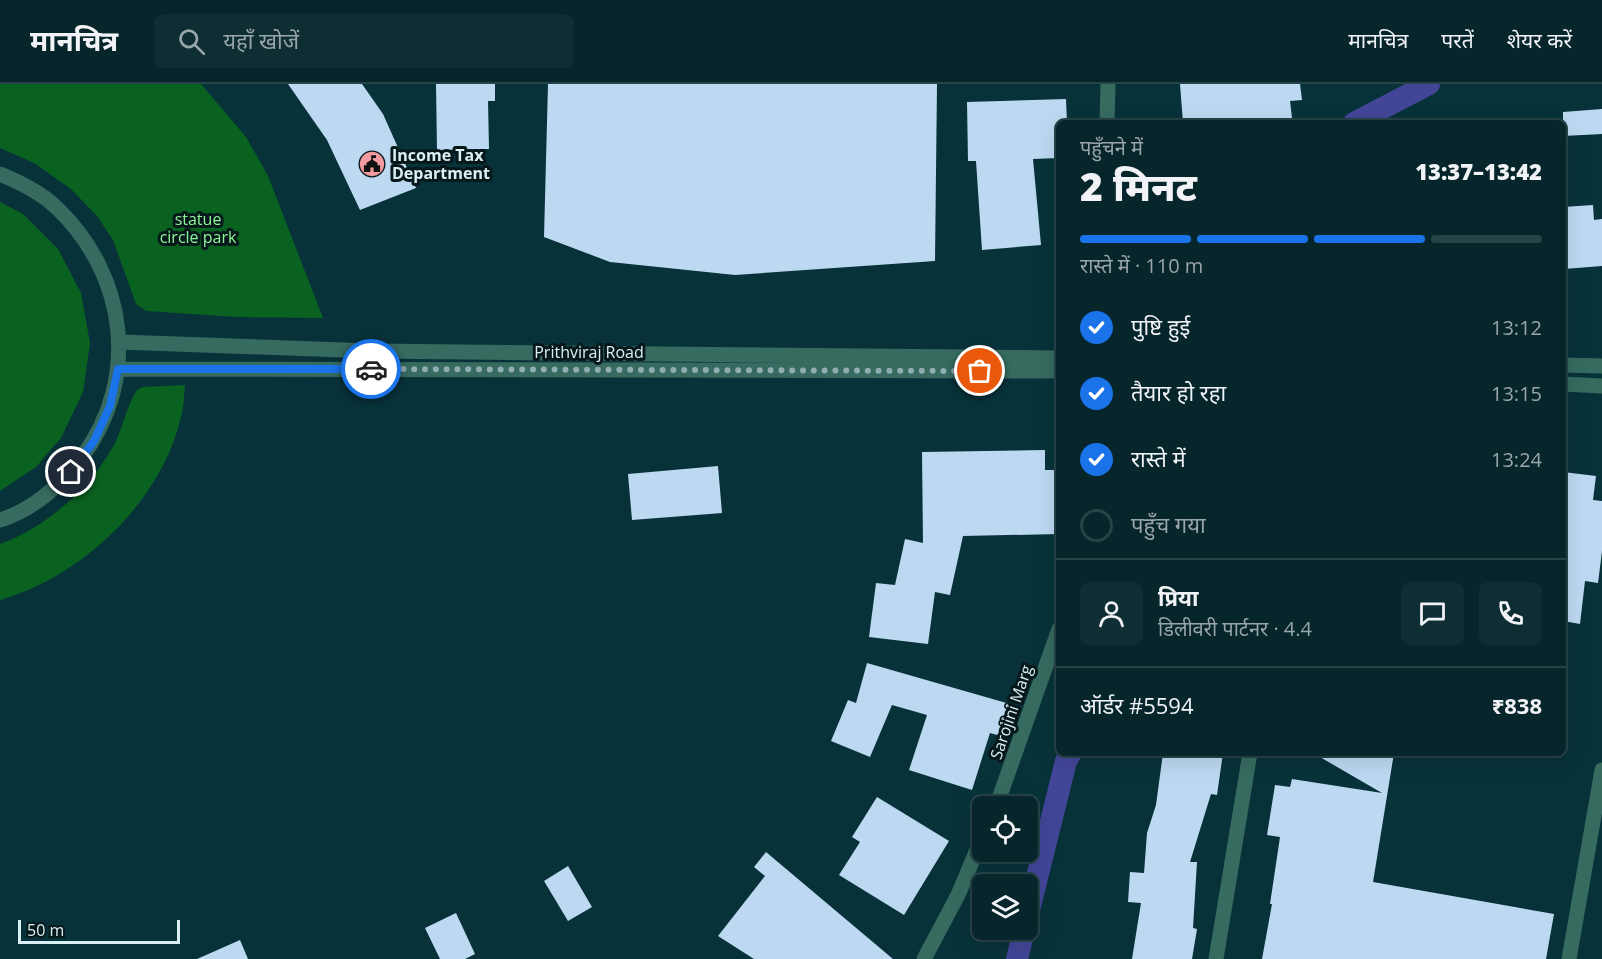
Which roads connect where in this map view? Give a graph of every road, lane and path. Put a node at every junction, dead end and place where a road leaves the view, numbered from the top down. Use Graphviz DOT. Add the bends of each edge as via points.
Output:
graph roads {
  1 [pos="1108,84"];
  2 [pos="1107,120"];
  3 [pos="0,174"];
  4 [pos="120,342"];
  5 [pos="1056,358"];
  6 [pos="1566,366"];
  7 [pos="1602,366"];
  8 [pos="118,369"];
  9 [pos="1056,371"];
  10 [pos="1566,384"];
  11 [pos="1602,386"];
  12 [pos="0,520"];
  13 [pos="1056,637"];
  14 [pos="1250,756"];
  15 [pos="1602,770"];
  16 [pos="1000,796"];
  17 [pos="972,862"];
  18 [pos="924,959"];
  19 [pos="1216,959"];
  20 [pos="1569,959"];
  1 -- 2 [label="street"];
  3 -- 4 [label="street" via="26,186 57,208 83,236 102,269 115,305"];
  4 -- 5 [label="street, Prithviraj Road" via="371,351"];
  4 -- 8 [label="street"];
  6 -- 7 [label="street"];
  8 -- 9 [label="street, Prithviraj Road"];
  8 -- 12 [label="street" via="110,406 94,441 71,472 43,498"];
  10 -- 11 [label="street"];
  13 -- 16 [label="street, Sarojini Marg"];
  14 -- 19 [label="street"];
  15 -- 20 [label="street"];
  17 -- 18 [label="street"];
}
